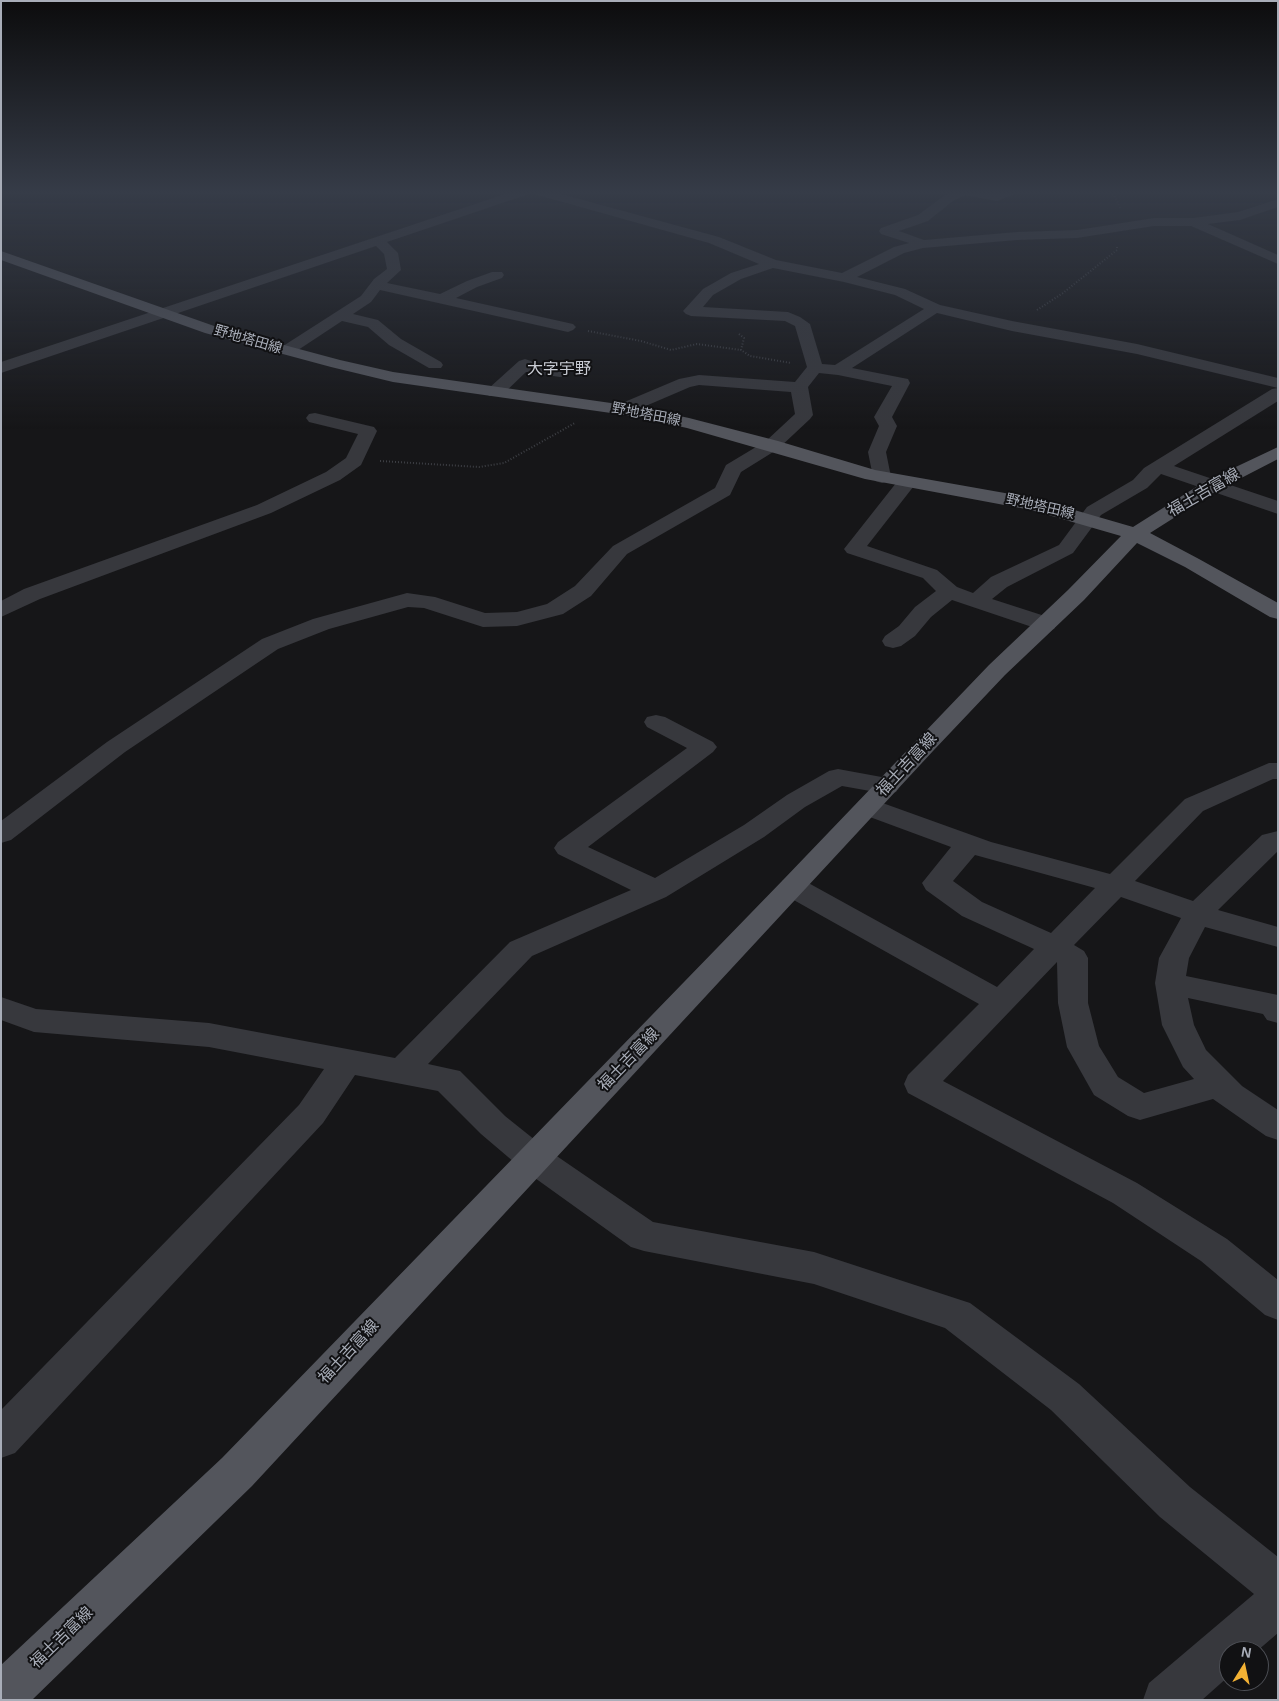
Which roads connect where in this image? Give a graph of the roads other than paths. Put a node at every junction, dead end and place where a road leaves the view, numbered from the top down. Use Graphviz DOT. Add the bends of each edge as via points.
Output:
graph roads {
  1 [pos="45,270"];
  2 [pos="287,270"];
  3 [pos="394,270"];
  4 [pos="755,270"];
  5 [pos="805,270"];
  6 [pos="859,270"];
  7 [pos="497,275"];
  8 [pos="844,278"];
  9 [pos="377,285"];
  10 [pos="443,299"];
  11 [pos="936,308"];
  12 [pos="160,313"];
  13 [pos="340,316"];
  14 [pos="568,326"];
  15 [pos="286,351"];
  16 [pos="434,365"];
  17 [pos="815,367"];
  18 [pos="1,368"];
  19 [pos="838,370"];
  20 [pos="560,372"];
  21 [pos="1278,383"];
  22 [pos="799,387"];
  23 [pos="495,392"];
  24 [pos="1278,393"];
  25 [pos="613,408"];
  26 [pos="316,418"];
  27 [pos="772,445"];
  28 [pos="1278,452"];
  29 [pos="1159,467"];
  30 [pos="882,477"];
  31 [pos="906,482"];
  32 [pos="1212,486"];
  33 [pos="1278,508"];
  34 [pos="1089,520"];
  35 [pos="1135,534"];
  36 [pos="949,592"];
  37 [pos="977,601"];
  38 [pos="1,610"];
  39 [pos="1278,612"];
  40 [pos="1046,624"];
  41 [pos="893,641"];
  42 [pos="656,722"];
  43 [pos="1278,771"];
  44 [pos="877,796"];
  45 [pos="1,834"];
  46 [pos="1278,840"];
  47 [pos="969,844"];
  48 [pos="1114,884"];
  49 [pos="792,887"];
  50 [pos="656,890"];
  51 [pos="1198,913"];
  52 [pos="1278,937"];
  53 [pos="1054,946"];
  54 [pos="1170,983"];
  55 [pos="1000,1002"];
  56 [pos="1,1008"];
  57 [pos="1278,1012"];
  58 [pos="346,1061"];
  59 [pos="402,1071"];
  60 [pos="1220,1084"];
  61 [pos="1278,1127"];
  62 [pos="533,1158"];
  63 [pos="1278,1304"];
  64 [pos="1,1440"];
  65 [pos="1278,1585"];
  66 [pos="1278,1603"];
  67 [pos="1,1697"];
  68 [pos="1166,1700"];
  1 -- 12 [label="main road, 野地塔田線"];
  2 -- 12 [label="street"];
  3 -- 9 [label="street"];
  4 -- 17 [label="street" via="708,292 691,311 788,317 802,324"];
  5 -- 8 [label="street"];
  6 -- 8 [label="street"];
  7 -- 10 [label="street"];
  8 -- 11 [label="street" via="900,292"];
  9 -- 10 [label="street"];
  9 -- 13 [label="street" via="366,299"];
  10 -- 14 [label="street"];
  11 -- 19 [label="street"];
  11 -- 21 [label="street" via="1137,349"];
  12 -- 15 [label="main road, 野地塔田線"];
  12 -- 18 [label="street"];
  13 -- 15 [label="street"];
  13 -- 16 [label="street" via="373,323 395,342"];
  15 -- 23 [label="main road, 野地塔田線" via="393,377"];
  17 -- 19 [label="street"];
  17 -- 22 [label="street"];
  19 -- 30 [label="street" via="902,383 883,418 888,426 877,452"];
  20 -- 23 [label="street" via="524,366"];
  22 -- 25 [label="street" via="699,380"];
  22 -- 27 [label="street" via="804,415"];
  23 -- 25 [label="main road, 野地塔田線"];
  24 -- 29 [label="street"];
  25 -- 27 [label="main road, 野地塔田線" via="689,423"];
  26 -- 38 [label="street" via="368,431 354,460 333,476 264,509 32,594"];
  27 -- 30 [label="main road, 野地塔田線"];
  27 -- 45 [label="street" via="733,469 723,491 620,550 583,591 555,609 517,619 483,620 427,602 407,600 321,624 270,644 116,747"];
  28 -- 32 [label="main road, 福土吉富線"];
  29 -- 32 [label="street"];
  29 -- 34 [label="street" via="1140,484 1094,511"];
  30 -- 31 [label="main road, 野地塔田線"];
  31 -- 34 [label="main road, 野地塔田線" via="1033,504"];
  31 -- 36 [label="street" via="854,549 930,574"];
  32 -- 33 [label="street"];
  32 -- 35 [label="main road, 福土吉富線"];
  34 -- 35 [label="main road, 野地塔田線"];
  34 -- 37 [label="street" via="1066,549 1000,582"];
  35 -- 39 [label="main road, 野地塔田線"];
  35 -- 40 [label="main road, 福土吉富線"];
  36 -- 37 [label="street"];
  36 -- 41 [label="street"];
  37 -- 40 [label="street"];
  40 -- 44 [label="main road, 福土吉富線" via="997,670"];
  42 -- 50 [label="street" via="704,746 568,848"];
  43 -- 48 [label="street" via="1269,771 1194,805"];
  44 -- 47 [label="street"];
  44 -- 49 [label="main road, 福土吉富線"];
  44 -- 50 [label="street" via="838,777"];
  46 -- 51 [label="street" via="1272,841"];
  47 -- 48 [label="street"];
  47 -- 53 [label="street" via="936,883 972,909"];
  48 -- 51 [label="street"];
  48 -- 53 [label="street"];
  49 -- 55 [label="street"];
  49 -- 62 [label="main road, 福土吉富線"];
  50 -- 59 [label="street" via="521,949"];
  51 -- 52 [label="street"];
  51 -- 54 [label="street" via="1174,958"];
  53 -- 55 [label="street"];
  53 -- 60 [label="street" via="1073,958 1073,1003 1083,1047 1106,1086 1140,1107"];
  54 -- 57 [label="street" via="1273,1005"];
  54 -- 60 [label="street" via="1178,1025 1194,1058"];
  55 -- 63 [label="street" via="920,1084 1124,1193 1214,1250"];
  56 -- 58 [label="street" via="34,1020 209,1035"];
  58 -- 59 [label="street"];
  58 -- 64 [label="street" via="311,1114"];
  59 -- 62 [label="street" via="448,1080 493,1125"];
  60 -- 61 [label="street" via="1230,1095"];
  62 -- 65 [label="street" via="644,1236 814,1268 957,1315 1065,1397 1176,1502"];
  62 -- 67 [label="main road, 福土吉富線" via="237,1472"];
  66 -- 68 [label="street"];
}
